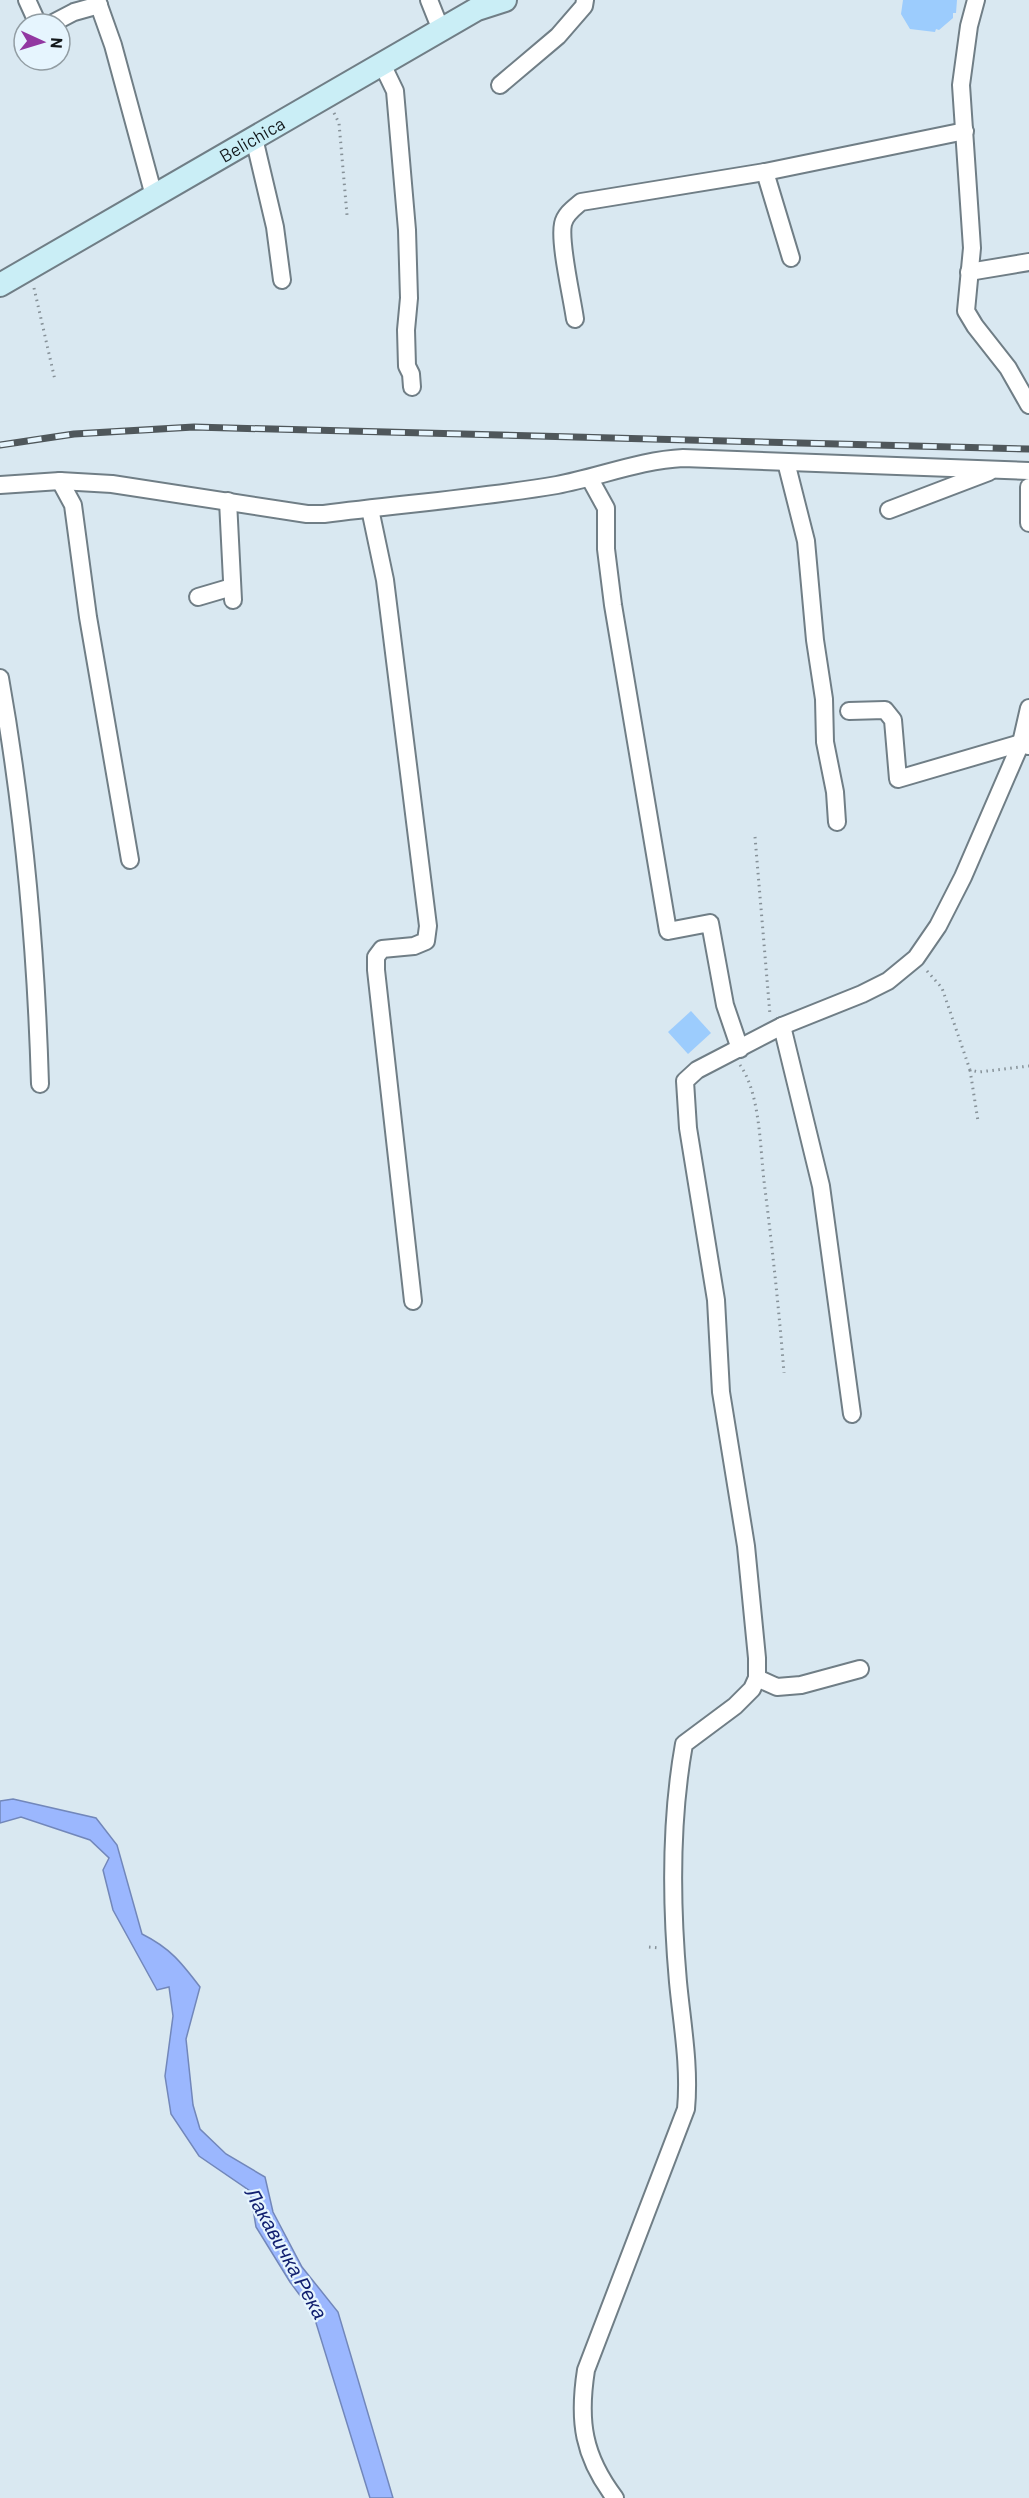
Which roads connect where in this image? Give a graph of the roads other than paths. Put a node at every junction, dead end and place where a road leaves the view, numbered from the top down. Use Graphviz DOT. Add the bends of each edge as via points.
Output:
graph roads {
  1 [pos="429,0"];
  2 [pos="505,0"];
  3 [pos="585,0"];
  4 [pos="976,0"];
  5 [pos="98,2"];
  6 [pos="72,13"];
  7 [pos="441,30"];
  8 [pos="382,64"];
  9 [pos="500,85"];
  10 [pos="965,131"];
  11 [pos="254,138"];
  12 [pos="765,172"];
  13 [pos="154,196"];
  14 [pos="790,258"];
  15 [pos="1029,262"];
  16 [pos="969,272"];
  17 [pos="282,280"];
  18 [pos="0,285"];
  19 [pos="575,319"];
  20 [pos="412,387"];
  21 [pos="1029,405"];
  22 [pos="786,462"];
  23 [pos="996,469"];
  24 [pos="1029,471"];
  25 [pos="590,479"];
  26 [pos="60,482"];
  27 [pos="0,485"];
  28 [pos="1029,487"];
  29 [pos="228,501"];
  30 [pos="370,509"];
  31 [pos="889,510"];
  32 [pos="1029,523"];
  33 [pos="198,597"];
  34 [pos="0,678"];
  35 [pos="1029,708"];
  36 [pos="849,711"];
  37 [pos="1025,745"];
  38 [pos="837,822"];
  39 [pos="130,860"];
  40 [pos="777,1029"];
  41 [pos="736,1051"];
  42 [pos="40,1084"];
  43 [pos="413,1301"];
  44 [pos="852,1414"];
  45 [pos="860,1669"];
  46 [pos="757,1678"];
  47 [pos="615,2498"];
  1 -- 7 [label="street"];
  2 -- 7 [label="main road, Belichica" via="477,9"];
  3 -- 9 [label="street" via="558,36"];
  4 -- 10 [label="street" via="961,85"];
  5 -- 6 [label="street"];
  5 -- 13 [label="street"];
  7 -- 8 [label="main road, Belichica"];
  8 -- 11 [label="main road, Belichica"];
  8 -- 20 [label="street" via="395,91 407,230 407,366"];
  10 -- 12 [label="street"];
  10 -- 16 [label="street" via="972,248"];
  11 -- 13 [label="main road, Belichica"];
  11 -- 17 [label="street" via="275,227"];
  12 -- 14 [label="street"];
  12 -- 19 [label="street" via="581,202 563,223"];
  13 -- 18 [label="main road, Belichica"];
  15 -- 16 [label="street"];
  16 -- 21 [label="street" via="966,311 1008,368"];
  22 -- 23 [label="street"];
  22 -- 25 [label="street" via="664,459"];
  22 -- 38 [label="street" via="806,541 824,699 825,742"];
  23 -- 24 [label="street"];
  23 -- 31 [label="street"];
  25 -- 30 [label="street"];
  25 -- 41 [label="street" via="606,508 606,549 615,617 668,932 710,923"];
  26 -- 27 [label="street"];
  26 -- 29 [label="street" via="112,483"];
  26 -- 39 [label="street" via="73,505"];
  28 -- 32 [label="street"];
  29 -- 30 [label="street" via="307,514"];
  29 -- 33 [label="street" via="232,594"];
  30 -- 43 [label="street" via="385,579 428,926 426,941 382,949 376,957"];
  34 -- 42 [label="street" via="15,762 30,898"];
  35 -- 37 [label="street"];
  36 -- 37 [label="street" via="890,713 898,779"];
  37 -- 40 [label="street" via="938,926 916,958 888,981"];
  40 -- 41 [label="street"];
  40 -- 44 [label="street" via="821,1186"];
  41 -- 46 [label="street" via="697,1070 685,1081 684,1090 717,1300 721,1392 746,1545"];
  45 -- 46 [label="street" via="801,1685 777,1687"];
  46 -- 47 [label="street" via="735,1706 684,1744 680,1764 673,1872 678,1980 688,2065 686,2109 586,2370 582,2398 582,2425 588,2451"];
}
